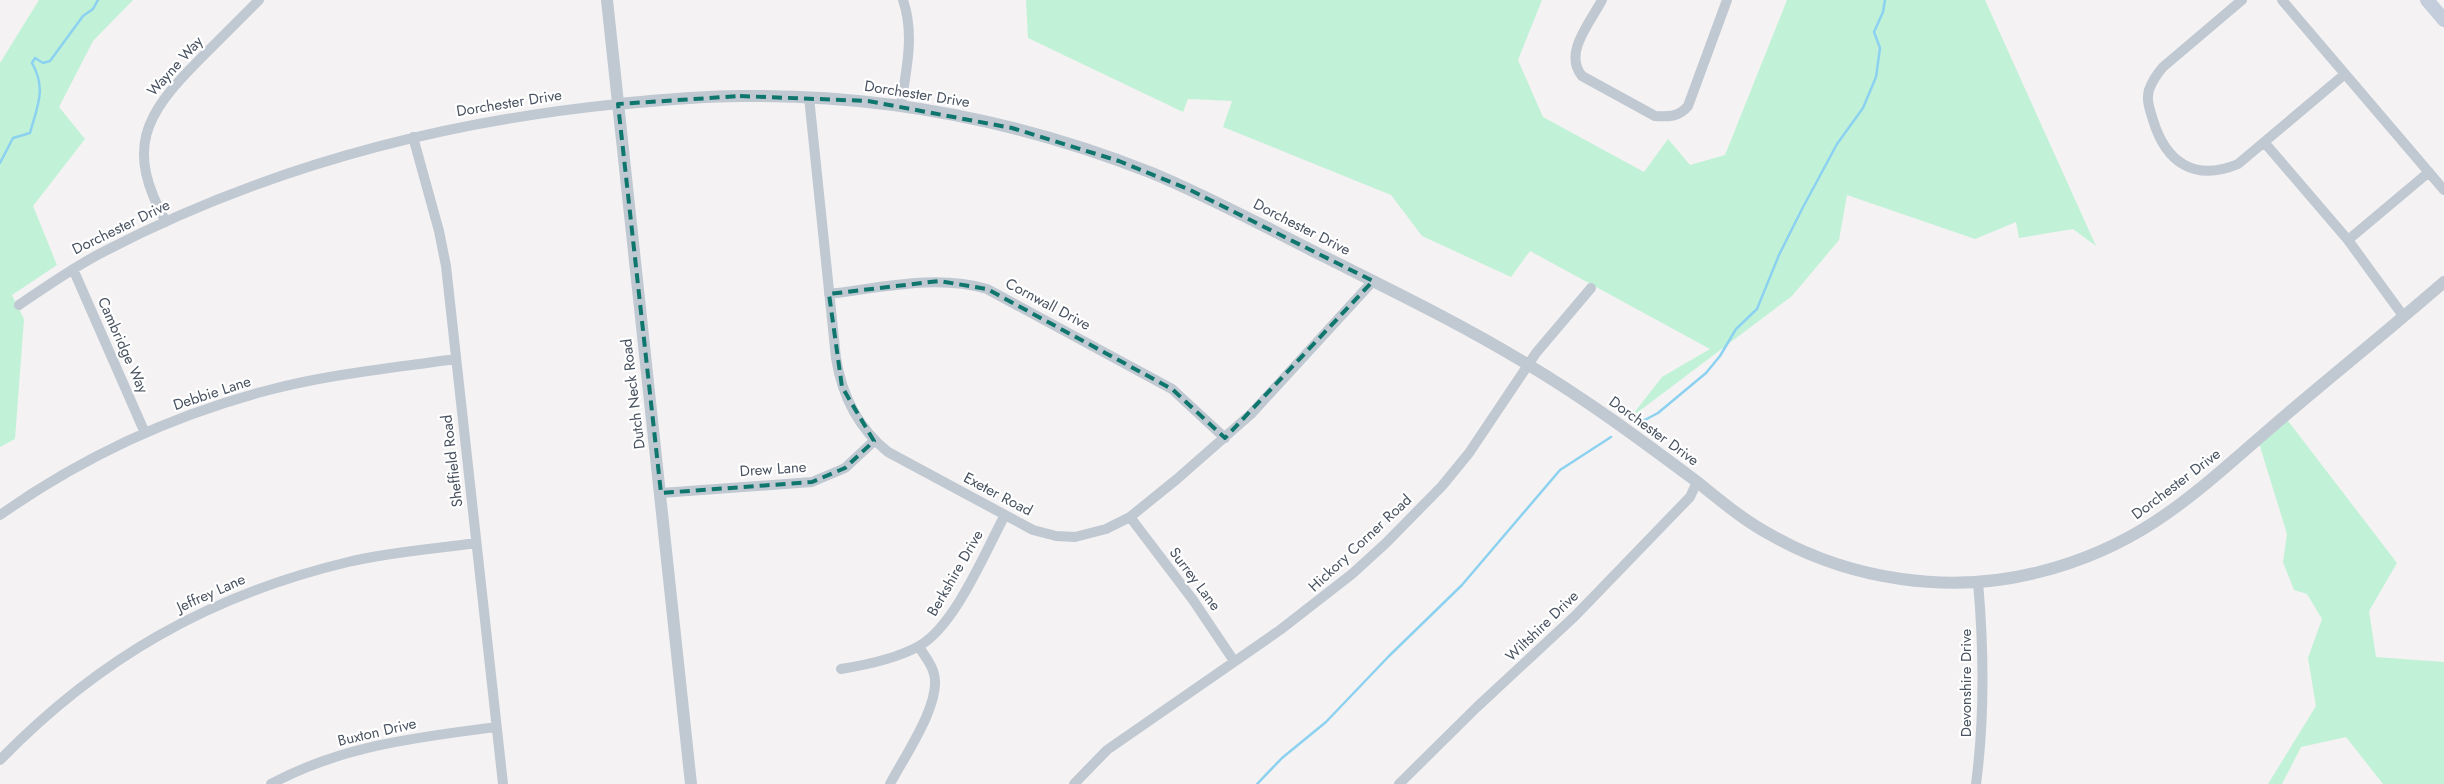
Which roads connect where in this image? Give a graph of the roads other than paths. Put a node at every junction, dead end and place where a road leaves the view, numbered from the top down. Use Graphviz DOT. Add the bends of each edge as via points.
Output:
graph roads {
  1 [pos="259,0"];
  2 [pos="607,0"];
  3 [pos="903,0"];
  4 [pos="1602,0"];
  5 [pos="1727,0"];
  6 [pos="2242,0"];
  7 [pos="2282,0"];
  8 [pos="2427,0"];
  9 [pos="2444,20"];
  10 [pos="2344,74"];
  11 [pos="809,97"];
  12 [pos="618,104"];
  13 [pos="901,105"];
  14 [pos="413,137"];
  15 [pos="2264,142"];
  16 [pos="2429,172"];
  17 [pos="2444,190"];
  18 [pos="166,222"];
  19 [pos="2348,240"];
  20 [pos="73,269"];
  21 [pos="1373,281"];
  22 [pos="2444,282"];
  23 [pos="1591,288"];
  24 [pos="829,294"];
  25 [pos="19,305"];
  26 [pos="2404,317"];
  27 [pos="455,359"];
  28 [pos="1528,364"];
  29 [pos="146,433"];
  30 [pos="1225,438"];
  31 [pos="874,441"];
  32 [pos="1697,482"];
  33 [pos="661,493"];
  34 [pos="1005,515"];
  35 [pos="0,516"];
  36 [pos="1130,517"];
  37 [pos="476,543"];
  38 [pos="1978,582"];
  39 [pos="919,647"];
  40 [pos="1234,661"];
  41 [pos="841,670"];
  42 [pos="496,727"];
  43 [pos="0,760"];
  44 [pos="271,784"];
  45 [pos="503,784"];
  46 [pos="691,784"];
  47 [pos="890,784"];
  48 [pos="1074,784"];
  49 [pos="1399,784"];
  50 [pos="1976,784"];
  1 -- 18 [label="street, Wayne Way" via="179,80 154,114 147,131 145,168 150,190"];
  2 -- 12 [label="street, Dutch Neck Road"];
  3 -- 13 [label="street" via="910,39"];
  4 -- 5 [label="street" via="1574,52 1576,70 1655,116 1666,117 1683,112 1688,106"];
  6 -- 15 [label="street" via="2163,67 2148,92 2148,106 2167,150 2177,162 2193,169 2207,172 2224,170 2238,164"];
  7 -- 10 [label="street"];
  8 -- 9 [label="main road"];
  10 -- 15 [label="street"];
  10 -- 16 [label="street"];
  11 -- 12 [label="street, Dorchester Drive" via="731,96"];
  11 -- 13 [label="street, Dorchester Drive"];
  11 -- 24 [label="street, Exeter Road"];
  12 -- 14 [label="street, Dorchester Drive" via="508,118"];
  12 -- 33 [label="street, Dutch Neck Road"];
  13 -- 21 [label="street, Dorchester Drive" via="1012,128 1119,161 1188,189"];
  14 -- 18 [label="street, Dorchester Drive" via="267,180"];
  14 -- 27 [label="street, Sheffield Road" via="446,266"];
  15 -- 19 [label="street"];
  16 -- 17 [label="street"];
  16 -- 19 [label="street"];
  18 -- 20 [label="street, Dorchester Drive"];
  19 -- 26 [label="street"];
  20 -- 25 [label="street, Dorchester Drive"];
  20 -- 29 [label="street, Cambridge Way"];
  21 -- 28 [label="street, Dorchester Drive"];
  21 -- 30 [label="street, Exeter Road"];
  22 -- 26 [label="street, Dorchester Drive"];
  23 -- 28 [label="street, Hickory Corner Road"];
  24 -- 30 [label="street, Cornwall Drive" via="939,281 987,289 1172,389"];
  24 -- 31 [label="street, Exeter Road" via="842,387"];
  26 -- 38 [label="street, Dorchester Drive" via="2195,494 2141,532 2074,562 2026,575"];
  27 -- 29 [label="street, Debbie Lane" via="327,377 270,390 218,405"];
  27 -- 37 [label="street, Sheffield Road"];
  28 -- 32 [label="street, Dorchester Drive" via="1591,404"];
  28 -- 40 [label="street, Hickory Corner Road" via="1482,435 1442,486 1352,574 1288,625"];
  29 -- 35 [label="street, Debbie Lane" via="59,476"];
  30 -- 36 [label="street, Exeter Road"];
  31 -- 33 [label="street, Drew Lane" via="845,468 812,482"];
  31 -- 34 [label="street, Exeter Road" via="900,459"];
  32 -- 38 [label="street, Dorchester Drive" via="1754,525 1821,558 1896,578"];
  32 -- 49 [label="street, Wiltshire Drive" via="1690,497 1589,602"];
  33 -- 46 [label="street, Dutch Neck Road"];
  34 -- 36 [label="street, Exeter Road" via="1033,530 1075,537 1106,529"];
  34 -- 39 [label="street, Berkshire Drive" via="951,615"];
  36 -- 40 [label="street, Surrey Lane"];
  37 -- 42 [label="street, Sheffield Road"];
  37 -- 43 [label="street, Jeffrey Lane" via="350,561 298,575 232,599 159,634 97,674 47,714"];
  38 -- 50 [label="street, Devonshire Drive" via="1984,678"];
  39 -- 41 [label="street, Berkshire Drive"];
  39 -- 47 [label="street" via="934,674 935,693 930,710"];
  40 -- 48 [label="street, Hickory Corner Road" via="1107,750"];
  42 -- 44 [label="street, Buxton Drive" via="417,737 359,749"];
  42 -- 45 [label="street, Sheffield Road"];
}
